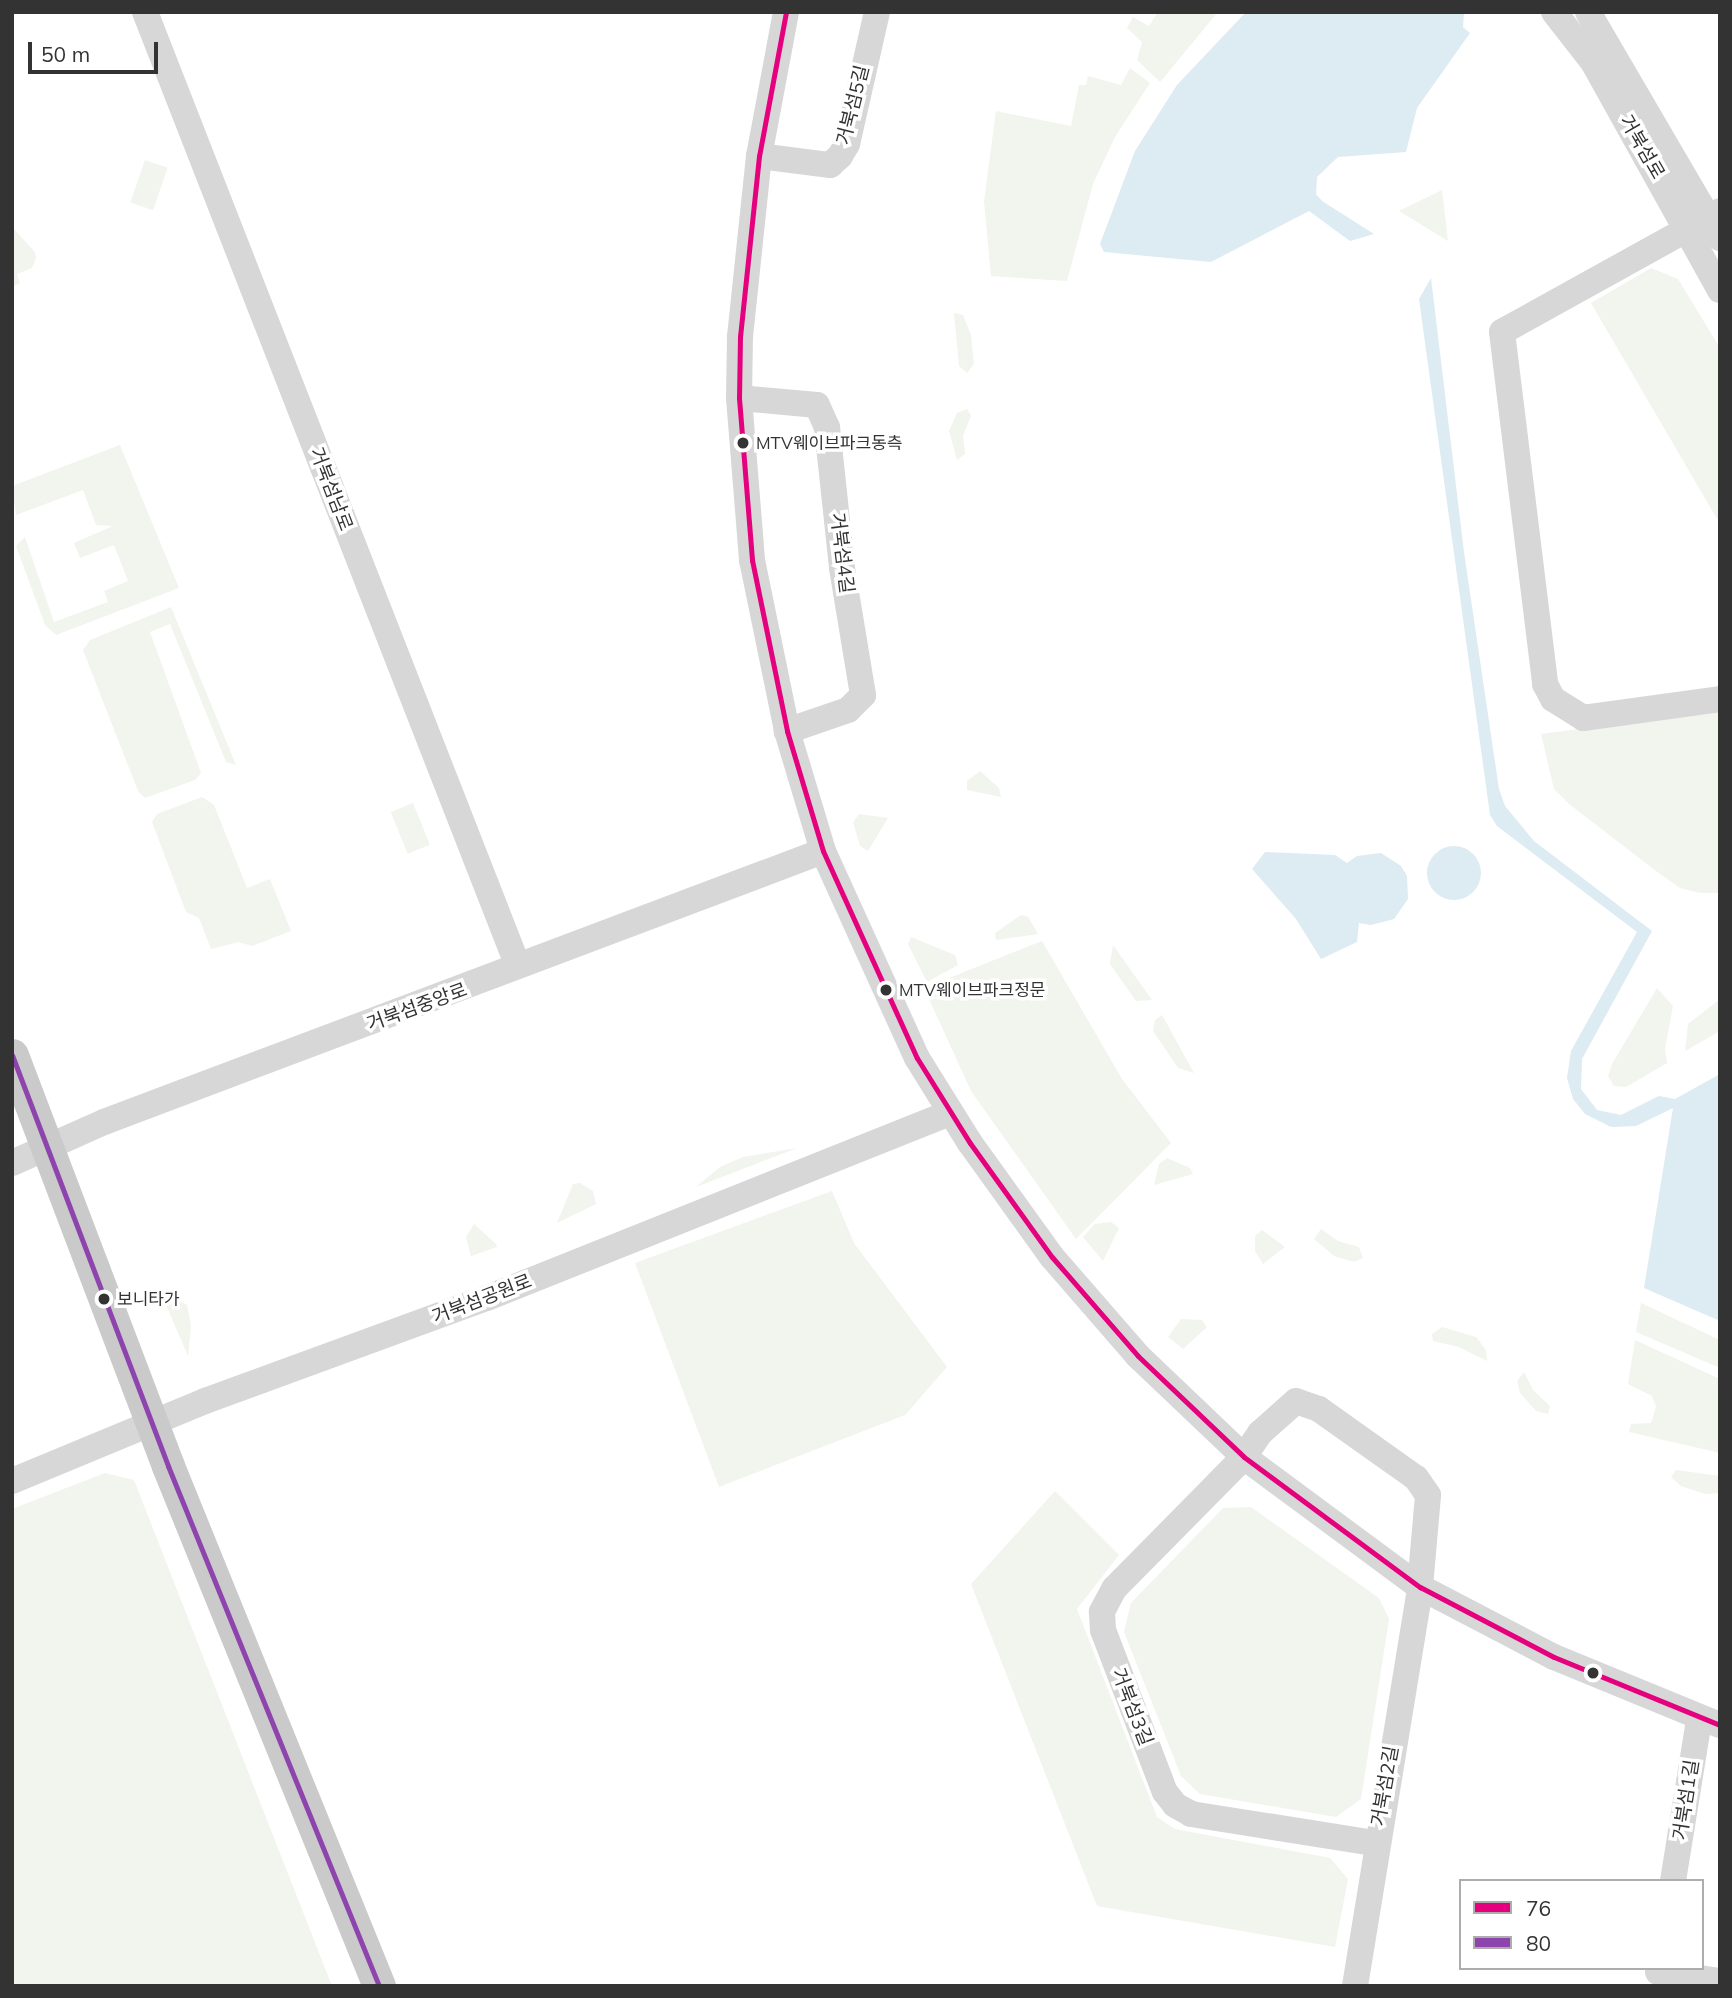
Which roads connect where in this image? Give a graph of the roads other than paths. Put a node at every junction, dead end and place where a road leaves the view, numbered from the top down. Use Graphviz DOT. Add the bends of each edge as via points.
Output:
graph roads {
  1 [pos="145,12"];
  2 [pos="786,12"];
  3 [pos="877,12"];
  4 [pos="1554,12"];
  5 [pos="1588,12"];
  6 [pos="759,156"];
  7 [pos="1708,223"];
  8 [pos="1720,290"];
  9 [pos="739,398"];
  10 [pos="1720,699"];
  11 [pos="787,731"];
  12 [pos="823,851"];
  13 [pos="518,966"];
  14 [pos="12,1055"];
  15 [pos="949,1113"];
  16 [pos="48,1148"];
  17 [pos="12,1163"];
  18 [pos="153,1424"];
  19 [pos="1244,1457"];
  20 [pos="12,1481"];
  21 [pos="1420,1587"];
  22 [pos="1709,1722"];
  23 [pos="1375,1843"];
  24 [pos="1673,1879"];
  25 [pos="1658,1975"];
  26 [pos="1720,1980"];
  27 [pos="379,1986"];
  28 [pos="1355,1986"];
  1 -- 13 [label="street, 거북섬남로"];
  2 -- 6 [label="street"];
  3 -- 6 [label="street, 거북섬5길" via="847,144 839,156 830,165"];
  4 -- 7 [label="street, 거북섬로"];
  5 -- 7 [label="street"];
  6 -- 9 [label="street" via="745,270"];
  7 -- 8 [label="street, 거북섬로"];
  7 -- 10 [label="street" via="1502,332 1545,684 1553,699 1583,718"];
  9 -- 11 [label="street" via="752,560"];
  9 -- 11 [label="street, 거북섬4길" via="817,405 827,427 842,568 863,695 848,710"];
  11 -- 12 [label="street"];
  12 -- 13 [label="street, 거북섬중앙로"];
  12 -- 15 [label="street" via="916,1058"];
  13 -- 16 [label="street, 거북섬중앙로" via="104,1122"];
  14 -- 16 [label="main road"];
  15 -- 18 [label="street, 거북섬공원로" via="525,1283"];
  15 -- 19 [label="street" via="1052,1257 1138,1356"];
  16 -- 17 [label="street, 거북섬중앙로"];
  16 -- 18 [label="main road"];
  18 -- 20 [label="street, 거북섬공원로"];
  18 -- 27 [label="main road"];
  19 -- 21 [label="street"];
  19 -- 21 [label="street, 거북섬3길" via="1285,1407 1306,1402 1416,1478 1428,1495"];
  19 -- 23 [label="street, 거북섬3길" via="1114,1589 1102,1612 1103,1630 1165,1792 1175,1805 1191,1814"];
  21 -- 22 [label="street" via="1554,1657"];
  21 -- 23 [label="street, 거북섬2길"];
  22 -- 24 [label="street, 거북섬1길"];
  23 -- 28 [label="street, 거북섬2길"];
  25 -- 26 [label="street"];
}
